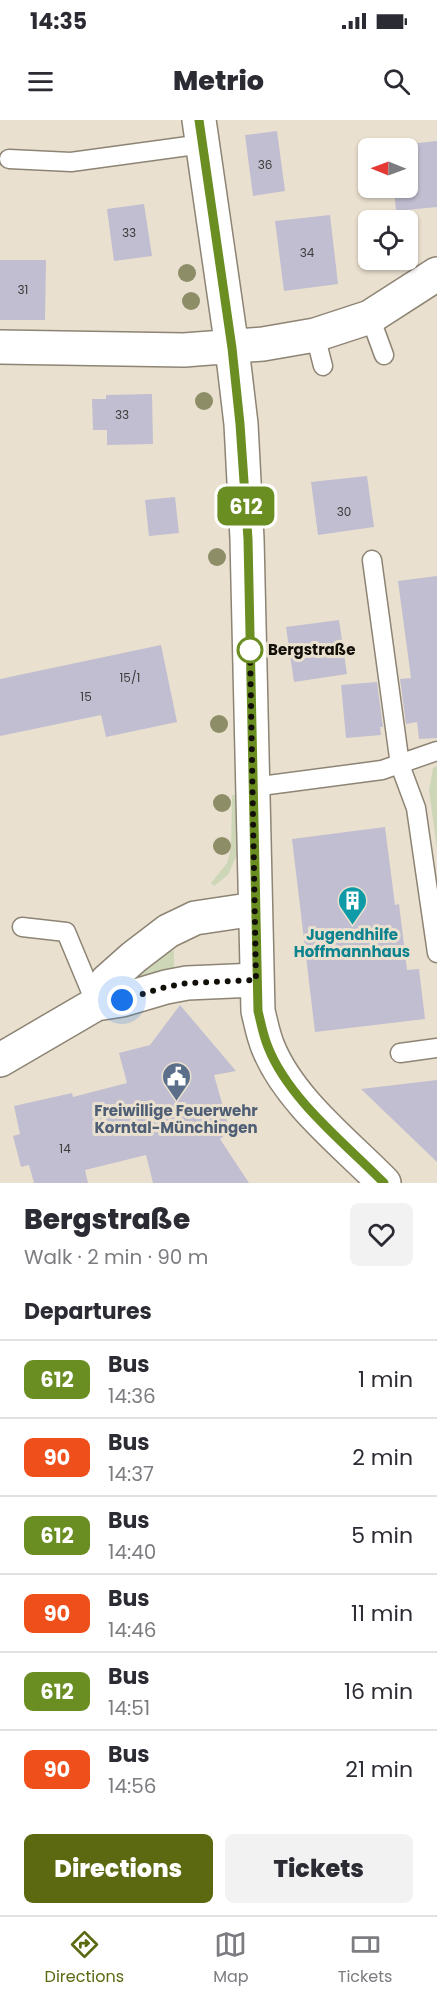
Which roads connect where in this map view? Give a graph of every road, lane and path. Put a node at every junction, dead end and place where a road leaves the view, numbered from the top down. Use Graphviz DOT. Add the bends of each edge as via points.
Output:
graph roads {
  1 [pos="201,132"];
  2 [pos="9,159"];
  3 [pos="437,274"];
  4 [pos="370,317"];
  5 [pos="0,347"];
  6 [pos="232,348"];
  7 [pos="384,355"];
  8 [pos="372,560"];
  9 [pos="437,751"];
  10 [pos="400,765"];
  11 [pos="253,787"];
  12 [pos="255,909"];
  13 [pos="22,927"];
  14 [pos="437,953"];
  15 [pos="256,980"];
  16 [pos="96,1004"];
  17 [pos="437,1048"];
  18 [pos="400,1053"];
  19 [pos="0,1060"];
  20 [pos="384,1183"];
  1 -- 2 [label="lane" via="72,162"];
  1 -- 6 [label="street"];
  3 -- 4 [label="street"];
  4 -- 6 [label="street" via="319,350"];
  4 -- 7 [label="lane"];
  5 -- 6 [label="street"];
  6 -- 11 [label="street" via="248,539"];
  8 -- 10 [label="lane"];
  9 -- 10 [label="lane"];
  10 -- 11 [label="lane"];
  10 -- 14 [label="lane" via="416,808"];
  11 -- 12 [label="street"];
  12 -- 15 [label="street"];
  12 -- 16 [label="street" via="195,918 168,931 107,981"];
  13 -- 16 [label="lane" via="66,932"];
  15 -- 16 [label="street" via="187,983"];
  15 -- 20 [label="street" via="258,1011 267,1046 282,1075"];
  16 -- 19 [label="street"];
  17 -- 18 [label="lane"];
}
